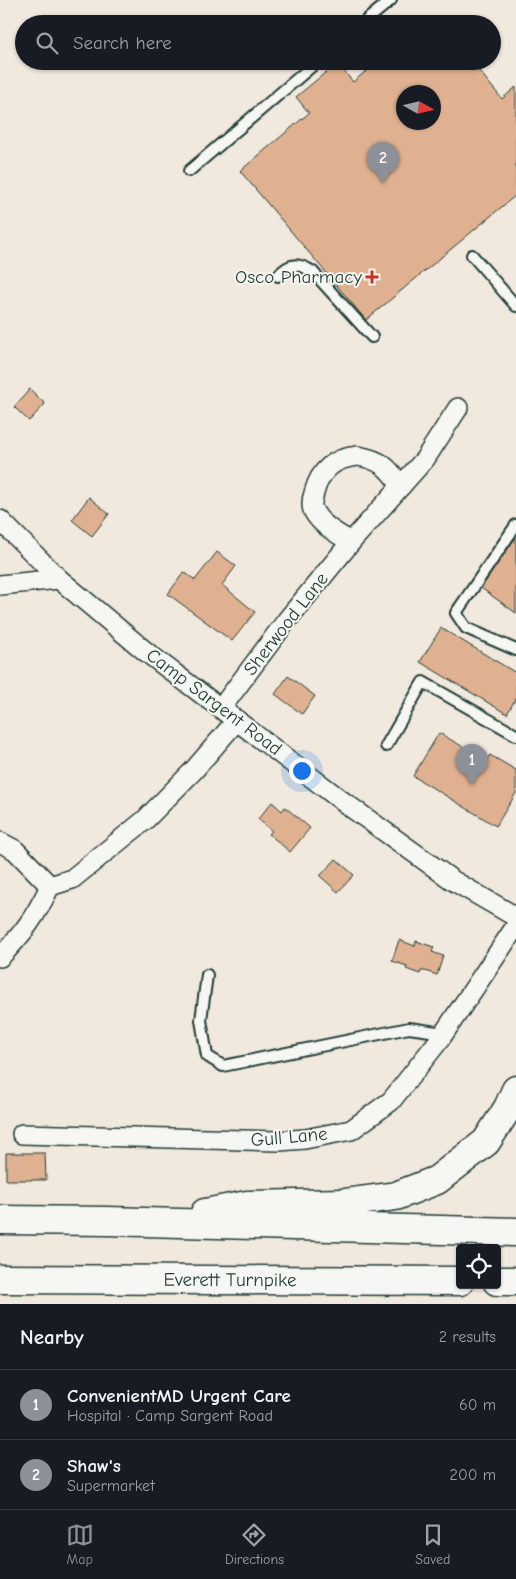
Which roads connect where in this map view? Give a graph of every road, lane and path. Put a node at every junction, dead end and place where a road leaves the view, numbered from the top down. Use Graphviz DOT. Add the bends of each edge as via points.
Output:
graph roads {
  1 [pos="391,0"];
  2 [pos="373,15"];
  3 [pos="307,70"];
  4 [pos="188,170"];
  5 [pos="472,255"];
  6 [pos="278,276"];
  7 [pos="516,306"];
  8 [pos="372,337"];
  9 [pos="458,408"];
  10 [pos="401,486"];
  11 [pos="0,520"];
  12 [pos="516,525"];
  13 [pos="351,542"];
  14 [pos="59,579"];
  15 [pos="0,585"];
  16 [pos="516,650"];
  17 [pos="222,708"];
  18 [pos="237,720"];
  19 [pos="516,735"];
  20 [pos="386,746"];
  21 [pos="0,842"];
  22 [pos="50,886"];
  23 [pos="516,917"];
  24 [pos="516,926"];
  25 [pos="0,957"];
  26 [pos="207,976"];
  27 [pos="444,1033"];
  28 [pos="516,1090"];
  29 [pos="22,1134"];
  30 [pos="0,1220"];
  31 [pos="157,1222"];
  32 [pos="516,1232"];
  33 [pos="0,1279"];
  34 [pos="456,1281"];
  35 [pos="501,1281"];
  36 [pos="516,1281"];
  1 -- 2 [label="lane"];
  3 -- 4 [label="lane"];
  5 -- 7 [label="lane"];
  6 -- 8 [label="lane" via="290,266 304,266"];
  9 -- 10 [label="street, Sherwood Lane" via="425,459"];
  10 -- 13 [label="street, Sherwood Lane"];
  10 -- 13 [label="street" via="389,470 374,459 346,457 327,466 312,500 314,511 327,527"];
  11 -- 14 [label="street, Camp Sargent Road"];
  12 -- 16 [label="lane" via="456,613 466,628"];
  13 -- 17 [label="street, Sherwood Lane" via="287,620"];
  14 -- 15 [label="street"];
  14 -- 17 [label="street, Camp Sargent Road" via="145,651"];
  17 -- 18 [label="street, Camp Sargent Road"];
  18 -- 22 [label="street" via="145,820 72,879"];
  18 -- 23 [label="street, Camp Sargent Road" via="452,880"];
  19 -- 20 [label="lane" via="423,682"];
  21 -- 22 [label="street" via="15,850"];
  22 -- 25 [label="street" via="25,931"];
  24 -- 27 [label="street, Gull Lane"];
  26 -- 27 [label="lane" via="202,1020 208,1056 223,1066 409,1028"];
  27 -- 29 [label="street, Gull Lane" via="391,1101 351,1130 280,1141"];
  28 -- 31 [label="highway" via="486,1142 437,1180 396,1196 344,1203 247,1205"];
  30 -- 31 [label="highway"];
  31 -- 32 [label="highway"];
  33 -- 34 [label="highway, Everett Turnpike"];
  35 -- 36 [label="highway"];
}
